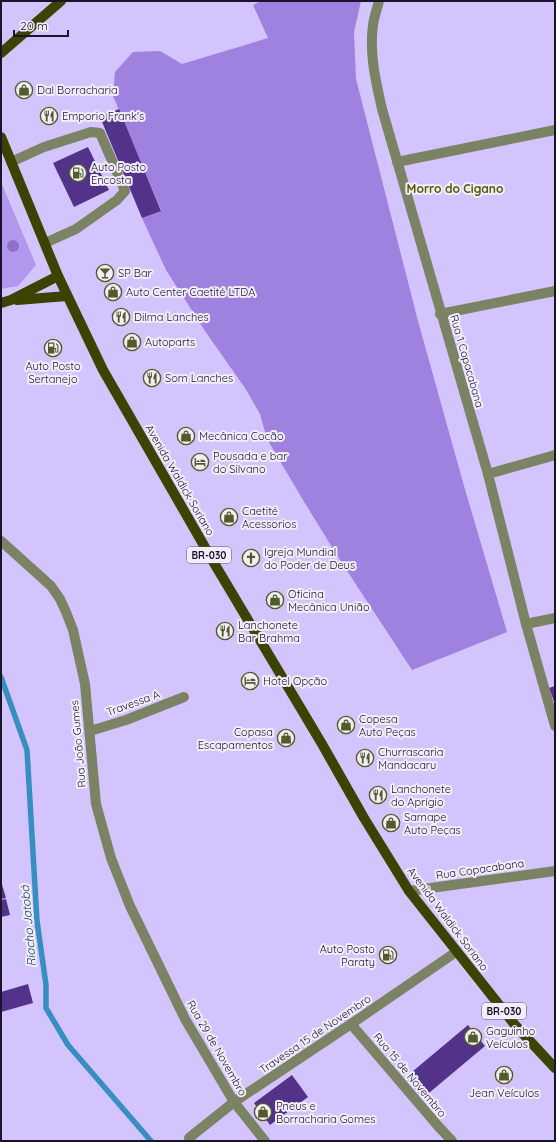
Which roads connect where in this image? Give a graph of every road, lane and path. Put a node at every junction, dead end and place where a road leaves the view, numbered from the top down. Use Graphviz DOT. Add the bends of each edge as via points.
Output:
graph roads {
  1 [pos="61,1"];
  2 [pos="379,1"];
  3 [pos="1,53"];
  4 [pos="555,130"];
  5 [pos="1,137"];
  6 [pos="11,162"];
  7 [pos="397,162"];
  8 [pos="45,243"];
  9 [pos="58,276"];
  10 [pos="555,291"];
  11 [pos="67,296"];
  12 [pos="6,302"];
  13 [pos="440,314"];
  14 [pos="555,455"];
  15 [pos="488,474"];
  16 [pos="1,541"];
  17 [pos="555,618"];
  18 [pos="526,624"];
  19 [pos="184,697"];
  20 [pos="555,726"];
  21 [pos="90,731"];
  22 [pos="555,871"];
  23 [pos="409,891"];
  24 [pos="456,952"];
  25 [pos="157,962"];
  26 [pos="351,1024"];
  27 [pos="555,1068"];
  28 [pos="234,1102"];
  29 [pos="189,1138"];
  30 [pos="265,1141"];
  31 [pos="452,1141"];
  1 -- 3 [label="main road"];
  2 -- 7 [label="street, Rua 1 Copacabana" via="372,31 371,50 374,75"];
  4 -- 7 [label="street"];
  5 -- 6 [label="main road, Avenida Waldick Soriano / BR-030"];
  6 -- 8 [label="main road, Avenida Waldick Soriano / BR-030"];
  6 -- 8 [label="street" via="44,147 91,132 100,133 125,191 117,200 76,229"];
  7 -- 13 [label="street, Rua 1 Copacabana"];
  8 -- 9 [label="main road, Avenida Waldick Soriano / BR-030"];
  9 -- 11 [label="main road, Avenida Waldick Soriano / BR-030"];
  9 -- 12 [label="main road"];
  10 -- 13 [label="street"];
  11 -- 12 [label="main road"];
  11 -- 23 [label="main road, Avenida Waldick Soriano / BR-030" via="114,391"];
  13 -- 15 [label="street, Rua 1 Copacabana"];
  14 -- 15 [label="street"];
  15 -- 18 [label="street, Rua 1 Copacabana"];
  16 -- 21 [label="street, Rua João Gumes" via="51,586 60,599 73,630 83,676"];
  17 -- 18 [label="street"];
  18 -- 20 [label="street, Rua 1 Copacabana"];
  19 -- 21 [label="street, Travessa A"];
  21 -- 25 [label="street, Rua João Gumes" via="96,804 104,836 130,906"];
  22 -- 23 [label="street, Rua Copacabana"];
  23 -- 24 [label="main road, Avenida Waldick Soriano / BR-030"];
  24 -- 26 [label="street, Travessa 15 de Novembro"];
  24 -- 27 [label="main road, Avenida Waldick Soriano / BR-030" via="515,1025"];
  25 -- 28 [label="street, Rua 29 de Novembro" via="184,1019"];
  26 -- 28 [label="street, Travessa 15 de Novembro"];
  26 -- 31 [label="street, Rua 15 de Novembro"];
  28 -- 29 [label="street, Travessa 15 de Novembro"];
  28 -- 30 [label="street, Rua 29 de Novembro"];
}
